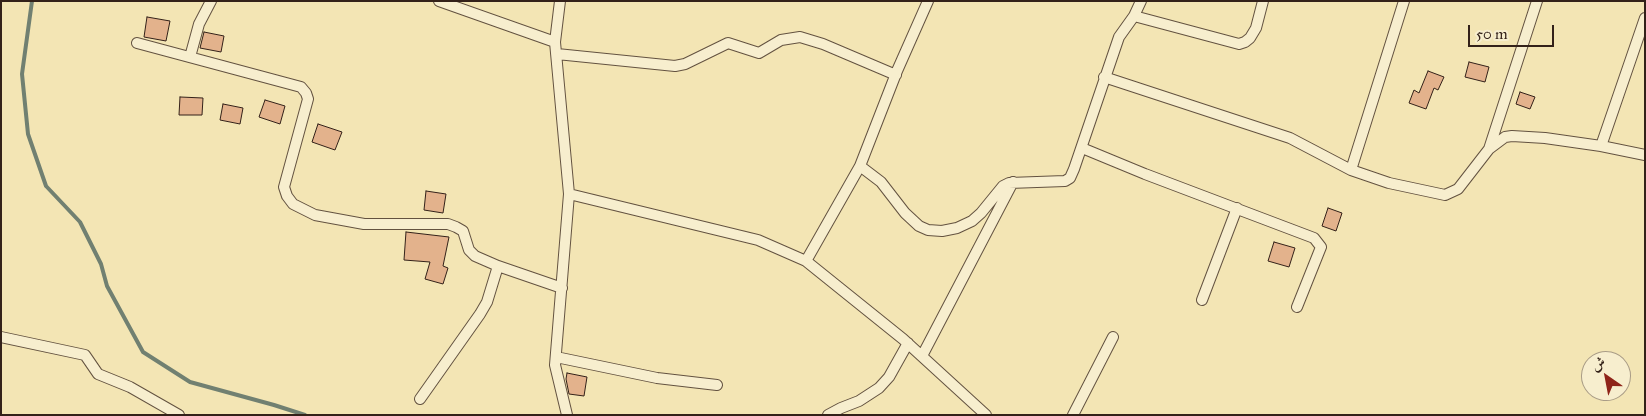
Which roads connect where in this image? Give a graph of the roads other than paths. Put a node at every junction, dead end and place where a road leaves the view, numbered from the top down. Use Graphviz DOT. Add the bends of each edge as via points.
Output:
graph roads {
  1 [pos="211,1"];
  2 [pos="439,1"];
  3 [pos="560,1"];
  4 [pos="928,1"];
  5 [pos="1141,1"];
  6 [pos="1264,1"];
  7 [pos="1404,1"];
  8 [pos="1537,1"];
  9 [pos="1134,16"];
  10 [pos="1645,18"];
  11 [pos="555,42"];
  12 [pos="137,43"];
  13 [pos="557,54"];
  14 [pos="190,57"];
  15 [pos="896,75"];
  16 [pos="1104,77"];
  17 [pos="1601,146"];
  18 [pos="1082,148"];
  19 [pos="1490,149"];
  20 [pos="1645,155"];
  21 [pos="860,166"];
  22 [pos="1351,170"];
  23 [pos="1013,182"];
  24 [pos="569,194"];
  25 [pos="1237,208"];
  26 [pos="806,261"];
  27 [pos="498,266"];
  28 [pos="562,288"];
  29 [pos="1202,300"];
  30 [pos="1298,307"];
  31 [pos="1114,337"];
  32 [pos="1,338"];
  33 [pos="908,343"];
  34 [pos="922,356"];
  35 [pos="556,357"];
  36 [pos="718,385"];
  37 [pos="420,400"];
  38 [pos="179,415"];
  39 [pos="567,415"];
  40 [pos="828,415"];
  41 [pos="986,415"];
  42 [pos="1073,415"];
  1 -- 14 [label="street" via="199,24"];
  2 -- 11 [label="street"];
  3 -- 11 [label="street"];
  4 -- 15 [label="street"];
  5 -- 9 [label="street"];
  6 -- 9 [label="street" via="1256,28 1250,38 1239,44"];
  7 -- 22 [label="street"];
  8 -- 19 [label="street"];
  9 -- 16 [label="street" via="1119,37"];
  10 -- 17 [label="street"];
  11 -- 13 [label="street"];
  12 -- 14 [label="street"];
  13 -- 15 [label="street" via="675,66 728,43 758,53 781,40 800,37"];
  13 -- 24 [label="street"];
  14 -- 27 [label="street" via="301,87 306,92 308,99 284,188 293,204 315,215 364,224 448,224 463,231 469,250 475,256"];
  15 -- 21 [label="street"];
  16 -- 18 [label="street"];
  16 -- 22 [label="street" via="1290,138"];
  17 -- 19 [label="street" via="1512,136 1505,137"];
  17 -- 20 [label="street"];
  18 -- 23 [label="street" via="1070,178 1065,181"];
  18 -- 25 [label="street"];
  19 -- 22 [label="street" via="1458,189 1444,196"];
  21 -- 23 [label="street" via="881,182 904,213 919,226 935,231 957,228 972,221 1003,186"];
  21 -- 26 [label="street"];
  23 -- 34 [label="street"];
  24 -- 26 [label="street" via="758,240"];
  24 -- 28 [label="street"];
  25 -- 29 [label="street"];
  25 -- 30 [label="street" via="1319,242 1321,247"];
  26 -- 33 [label="street"];
  27 -- 28 [label="street"];
  27 -- 37 [label="street" via="487,302"];
  28 -- 35 [label="street"];
  31 -- 42 [label="street"];
  32 -- 38 [label="street" via="85,355 98,374 130,387"];
  33 -- 34 [label="street"];
  33 -- 40 [label="street" via="889,378 879,388"];
  34 -- 41 [label="street"];
  35 -- 36 [label="street" via="657,378"];
  35 -- 39 [label="street"];
}
